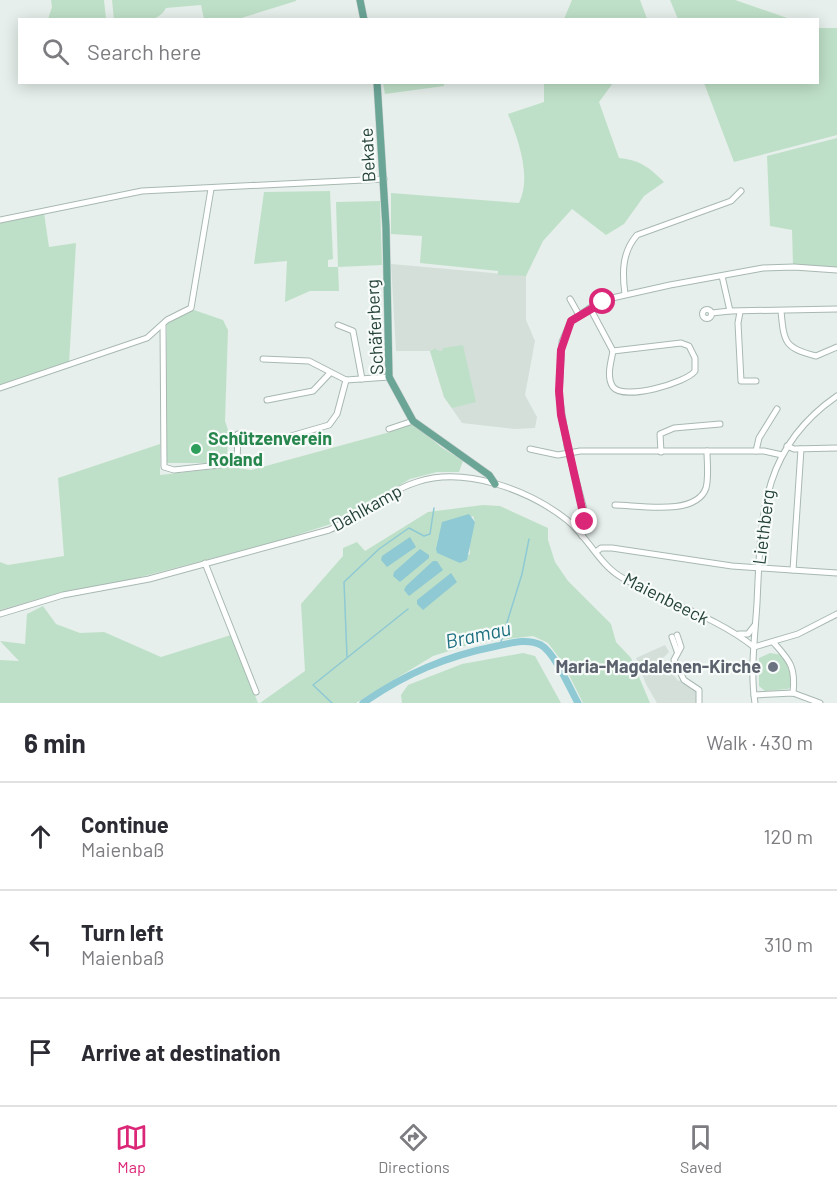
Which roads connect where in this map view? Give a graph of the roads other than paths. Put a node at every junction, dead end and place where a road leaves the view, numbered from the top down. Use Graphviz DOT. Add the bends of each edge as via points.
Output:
graph roads {
  1 [pos="360,0"];
  2 [pos="364,18"];
  3 [pos="377,84"];
  4 [pos="384,179"];
  5 [pos="211,189"];
  6 [pos="741,191"];
  7 [pos="0,220"];
  8 [pos="386,227"];
  9 [pos="837,270"];
  10 [pos="722,276"];
  11 [pos="625,294"];
  12 [pos="570,299"];
  13 [pos="590,308"];
  14 [pos="837,309"];
  15 [pos="730,311"];
  16 [pos="781,311"];
  17 [pos="740,312"];
  18 [pos="712,314"];
  19 [pos="579,315"];
  20 [pos="163,325"];
  21 [pos="338,325"];
  22 [pos="837,347"];
  23 [pos="613,351"];
  24 [pos="263,359"];
  25 [pos="330,373"];
  26 [pos="389,377"];
  27 [pos="362,379"];
  28 [pos="346,380"];
  29 [pos="756,381"];
  30 [pos="0,388"];
  31 [pos="837,396"];
  32 [pos="267,400"];
  33 [pos="777,409"];
  34 [pos="413,421"];
  35 [pos="720,424"];
  36 [pos="389,429"];
  37 [pos="238,434"];
  38 [pos="277,440"];
  39 [pos="787,446"];
  40 [pos="837,448"];
  41 [pos="530,449"];
  42 [pos="801,449"];
  43 [pos="707,451"];
  44 [pos="756,451"];
  45 [pos="661,452"];
  46 [pos="569,453"];
  47 [pos="782,455"];
  48 [pos="495,484"];
  49 [pos="615,505"];
  50 [pos="585,522"];
  51 [pos="573,527"];
  52 [pos="582,537"];
  53 [pos="596,552"];
  54 [pos="205,563"];
  55 [pos="759,567"];
  56 [pos="793,570"];
  57 [pos="837,573"];
  58 [pos="0,614"];
  59 [pos="837,614"];
  60 [pos="756,623"];
  61 [pos="728,629"];
  62 [pos="674,636"];
  63 [pos="774,642"];
  64 [pos="754,647"];
  65 [pos="256,692"];
  66 [pos="793,693"];
  67 [pos="754,695"];
  68 [pos="699,703"];
  69 [pos="755,703"];
  70 [pos="820,703"];
  1 -- 2 [label="main road"];
  3 -- 4 [label="main road, Bekate"];
  4 -- 5 [label="street"];
  4 -- 8 [label="main road, Bekate"];
  5 -- 7 [label="street" via="142,191"];
  5 -- 20 [label="street" via="191,308"];
  6 -- 11 [label="street" via="731,201 637,235 625,256"];
  8 -- 26 [label="main road, Schäferberg"];
  9 -- 10 [label="street" via="778,267"];
  10 -- 11 [label="street"];
  10 -- 15 [label="street"];
  11 -- 13 [label="street"];
  12 -- 19 [label="street"];
  13 -- 19 [label="street"];
  13 -- 23 [label="street"];
  14 -- 16 [label="street"];
  15 -- 17 [label="street"];
  15 -- 18 [label="street"];
  16 -- 17 [label="street"];
  16 -- 22 [label="street" via="785,340 794,349 816,356"];
  17 -- 29 [label="street" via="741,381"];
  19 -- 46 [label="street" via="566,330 561,350 559,398"];
  20 -- 30 [label="street" via="141,340"];
  20 -- 37 [label="street" via="164,467 174,470 237,464"];
  21 -- 27 [label="street" via="353,331"];
  23 -- 23 [label="street" via="685,344 694,353 695,370 681,381 621,393 610,380"];
  24 -- 25 [label="street" via="309,362"];
  25 -- 28 [label="street"];
  25 -- 32 [label="street" via="313,391"];
  26 -- 27 [label="street"];
  26 -- 34 [label="main road, Schäferberg"];
  27 -- 28 [label="street"];
  28 -- 38 [label="street" via="337,414 329,425"];
  31 -- 39 [label="street, Liethberg" via="809,418"];
  33 -- 44 [label="street" via="759,438"];
  34 -- 36 [label="street"];
  34 -- 48 [label="main road, Schäferberg" via="489,475"];
  35 -- 45 [label="street" via="674,428 660,434"];
  39 -- 42 [label="street"];
  39 -- 47 [label="street, Liethberg"];
  40 -- 42 [label="street"];
  41 -- 46 [label="street" via="558,455"];
  42 -- 56 [label="street"];
  43 -- 44 [label="street"];
  43 -- 45 [label="street"];
  43 -- 49 [label="street" via="706,488 695,501 674,507"];
  44 -- 47 [label="street"];
  45 -- 46 [label="street"];
  46 -- 50 [label="street"];
  47 -- 55 [label="street, Liethberg" via="765,499"];
  48 -- 51 [label="street, Maienbeeck" via="543,505"];
  48 -- 54 [label="street, Dahlkamp" via="440,477 416,482 329,530"];
  50 -- 51 [label="street"];
  50 -- 52 [label="street"];
  51 -- 52 [label="street, Maienbeeck"];
  52 -- 53 [label="street, Maienbeeck"];
  53 -- 55 [label="street" via="612,548"];
  53 -- 61 [label="street, Maienbeeck" via="620,576"];
  54 -- 58 [label="street, Dahlkamp" via="129,584 63,595"];
  54 -- 65 [label="street"];
  55 -- 56 [label="street"];
  55 -- 60 [label="street, Liethberg"];
  56 -- 57 [label="street"];
  59 -- 63 [label="street" via="811,629"];
  60 -- 61 [label="street" via="744,635"];
  60 -- 64 [label="street, Liethberg"];
  61 -- 64 [label="street, Maienbeeck"];
  62 -- 68 [label="street" via="682,646 674,660 685,681 699,690"];
  63 -- 64 [label="street"];
  63 -- 66 [label="street" via="791,662"];
  64 -- 67 [label="street, Liethberg"];
  66 -- 67 [label="street"];
  66 -- 70 [label="street"];
  67 -- 69 [label="street, Liethberg"];
}
